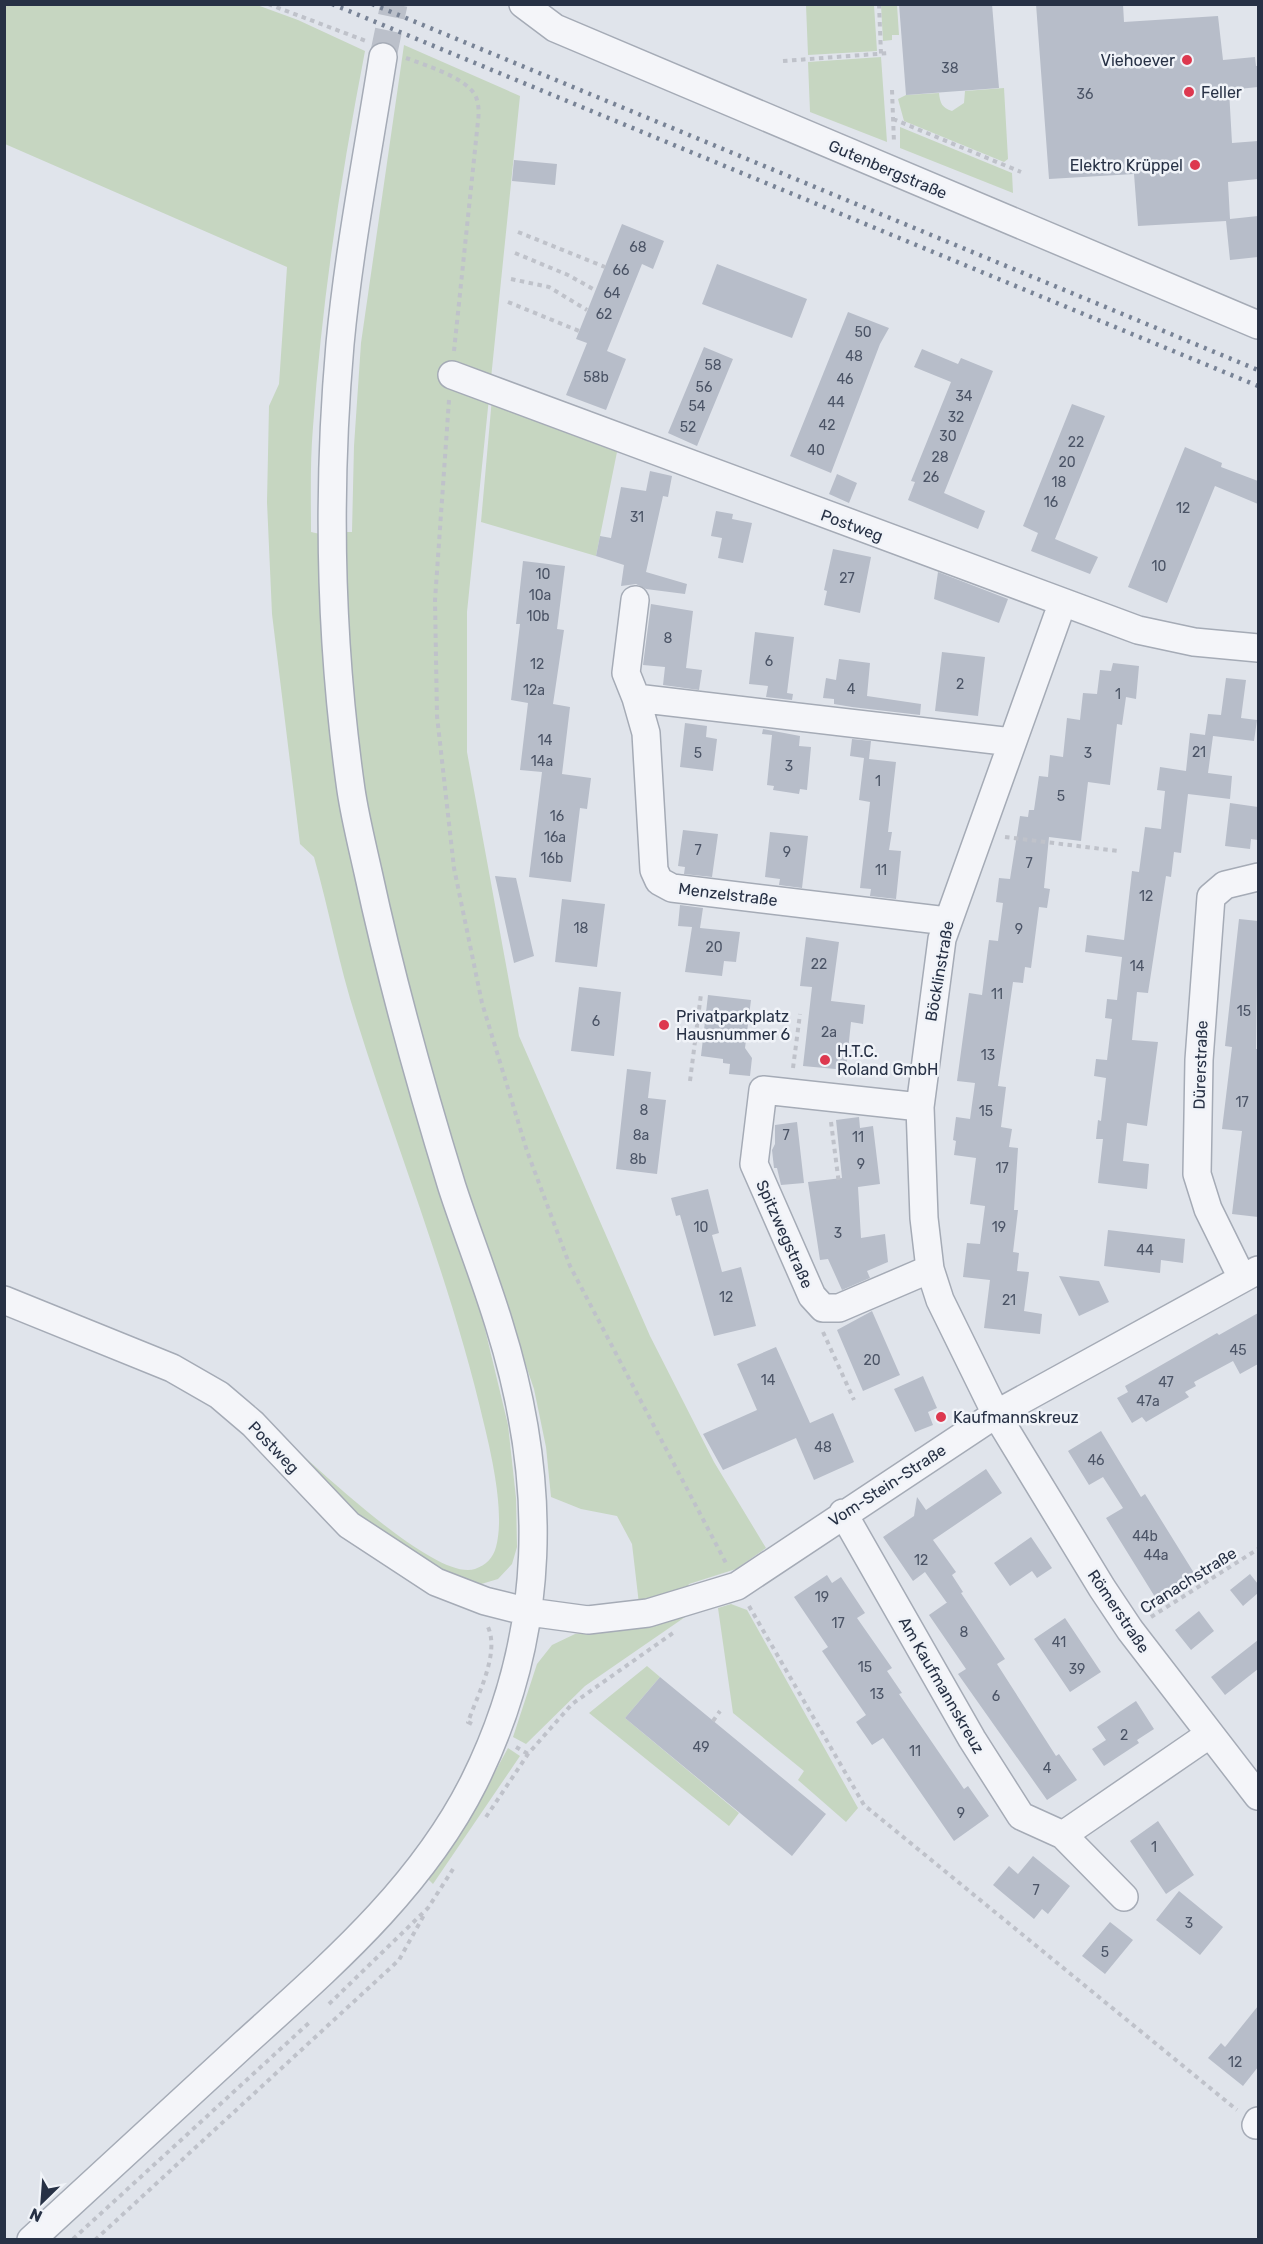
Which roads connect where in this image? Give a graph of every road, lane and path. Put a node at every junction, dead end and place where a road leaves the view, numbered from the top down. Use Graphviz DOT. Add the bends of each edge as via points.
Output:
graph roads {
  1 [pos="268,4"];
  2 [pos="523,4"];
  3 [pos="879,4"];
  4 [pos="387,53"];
  5 [pos="889,53"];
  6 [pos="881,54"];
  7 [pos="783,61"];
  8 [pos="892,90"];
  9 [pos="893,119"];
  10 [pos="895,171"];
  11 [pos="1021,172"];
  12 [pos="518,232"];
  13 [pos="515,253"];
  14 [pos="605,267"];
  15 [pos="511,279"];
  16 [pos="596,290"];
  17 [pos="508,302"];
  18 [pos="587,310"];
  19 [pos="1258,325"];
  20 [pos="579,332"];
  21 [pos="452,375"];
  22 [pos="635,600"];
  23 [pos="1062,604"];
  24 [pos="1258,648"];
  25 [pos="636,699"];
  26 [pos="1012,742"];
  27 [pos="978,834"];
  28 [pos="1118,851"];
  29 [pos="1258,877"];
  30 [pos="947,921"];
  31 [pos="702,994"];
  32 [pos="800,1014"];
  33 [pos="690,1081"];
  34 [pos="790,1093"];
  35 [pos="828,1097"];
  36 [pos="920,1107"];
  37 [pos="839,1184"];
  38 [pos="930,1269"];
  39 [pos="1250,1274"];
  40 [pos="4,1300"];
  41 [pos="822,1331"];
  42 [pos="854,1400"];
  43 [pos="996,1414"];
  44 [pos="843,1513"];
  45 [pos="1258,1549"];
  46 [pos="737,1586"];
  47 [pos="706,1603"];
  48 [pos="528,1612"];
  49 [pos="1130,1630"];
  50 [pos="720,1711"];
  51 [pos="713,1721"];
  52 [pos="1210,1734"];
  53 [pos="1258,1796"];
  54 [pos="479,1827"];
  55 [pos="1063,1835"];
  56 [pos="457,1863"];
  57 [pos="405,1889"];
  58 [pos="1124,1897"];
  59 [pos="428,1908"];
  60 [pos="324,2009"];
  61 [pos="316,2016"];
  62 [pos="1257,2123"];
  63 [pos="31,2240"];
  64 [pos="72,2240"];
  65 [pos="95,2240"];
  1 -- 4 [label="path"];
  2 -- 10 [label="street, Gutenbergstraße" via="555,28"];
  3 -- 6 [label="path"];
  4 -- 21 [label="path" via="460,81 478,100"];
  4 -- 48 [label="street" via="341,338 334,423 332,532 336,660 352,795 381,931 454,1194 518,1390 534,1499"];
  5 -- 6 [label="path"];
  6 -- 7 [label="path"];
  8 -- 9 [label="path"];
  9 -- 10 [label="path"];
  9 -- 11 [label="path"];
  10 -- 19 [label="street, Gutenbergstraße"];
  12 -- 14 [label="path"];
  13 -- 16 [label="path"];
  15 -- 18 [label="path" via="549,287"];
  17 -- 20 [label="path"];
  21 -- 23 [label="street, Postweg"];
  21 -- 46 [label="path" via="434,662 444,796 482,1003 526,1151 570,1266"];
  22 -- 25 [label="street, Menzelstraße" via="626,673"];
  23 -- 24 [label="street, Postweg" via="1151,634"];
  23 -- 26 [label="street, Böcklinstraße"];
  25 -- 26 [label="street"];
  25 -- 30 [label="street, Menzelstraße" via="646,733 654,870 660,881 672,888"];
  26 -- 27 [label="street, Böcklinstraße"];
  27 -- 28 [label="path"];
  27 -- 30 [label="street, Böcklinstraße"];
  29 -- 39 [label="street, Dürerstraße" via="1225,885 1211,897 1199,1060 1199,1185"];
  30 -- 36 [label="street, Böcklinstraße"];
  31 -- 33 [label="path"];
  32 -- 34 [label="path"];
  34 -- 35 [label="street, Spitzwegstraße"];
  34 -- 38 [label="street, Spitzwegstraße" via="763,1090 754,1164 817,1304 827,1309 840,1308"];
  35 -- 36 [label="street, Spitzwegstraße"];
  35 -- 37 [label="path"];
  36 -- 38 [label="street, Böcklinstraße"];
  38 -- 43 [label="street, Böcklinstraße" via="940,1300"];
  39 -- 43 [label="street, Vom-Stein-Straße"];
  40 -- 48 [label="street, Postweg" via="172,1368 219,1395 253,1424 349,1525 383,1550 436,1582"];
  41 -- 42 [label="path"];
  43 -- 44 [label="street, Vom-Stein-Straße"];
  43 -- 49 [label="street, Römerstraße"];
  44 -- 46 [label="street, Vom-Stein-Straße"];
  44 -- 55 [label="street, Am Kaufmannskreuz" via="1021,1816"];
  45 -- 49 [label="path, Cranachstraße"];
  46 -- 47 [label="street, Vom-Stein-Straße"];
  46 -- 62 [label="path" via="864,1805"];
  47 -- 48 [label="street, Vom-Stein-Straße" via="588,1620"];
  47 -- 54 [label="path" via="572,1704 528,1754"];
  48 -- 57 [label="street" via="523,1651 495,1735 473,1784 440,1841"];
  49 -- 52 [label="street, Römerstraße"];
  50 -- 51 [label="path"];
  52 -- 53 [label="street, Römerstraße"];
  52 -- 55 [label="street"];
  55 -- 58 [label="street, Am Kaufmannskreuz"];
  56 -- 59 [label="path"];
  57 -- 59 [label="path"];
  57 -- 63 [label="street" via="293,1999"];
  59 -- 60 [label="path"];
  59 -- 65 [label="path" via="399,1960"];
  61 -- 64 [label="path"];
}
